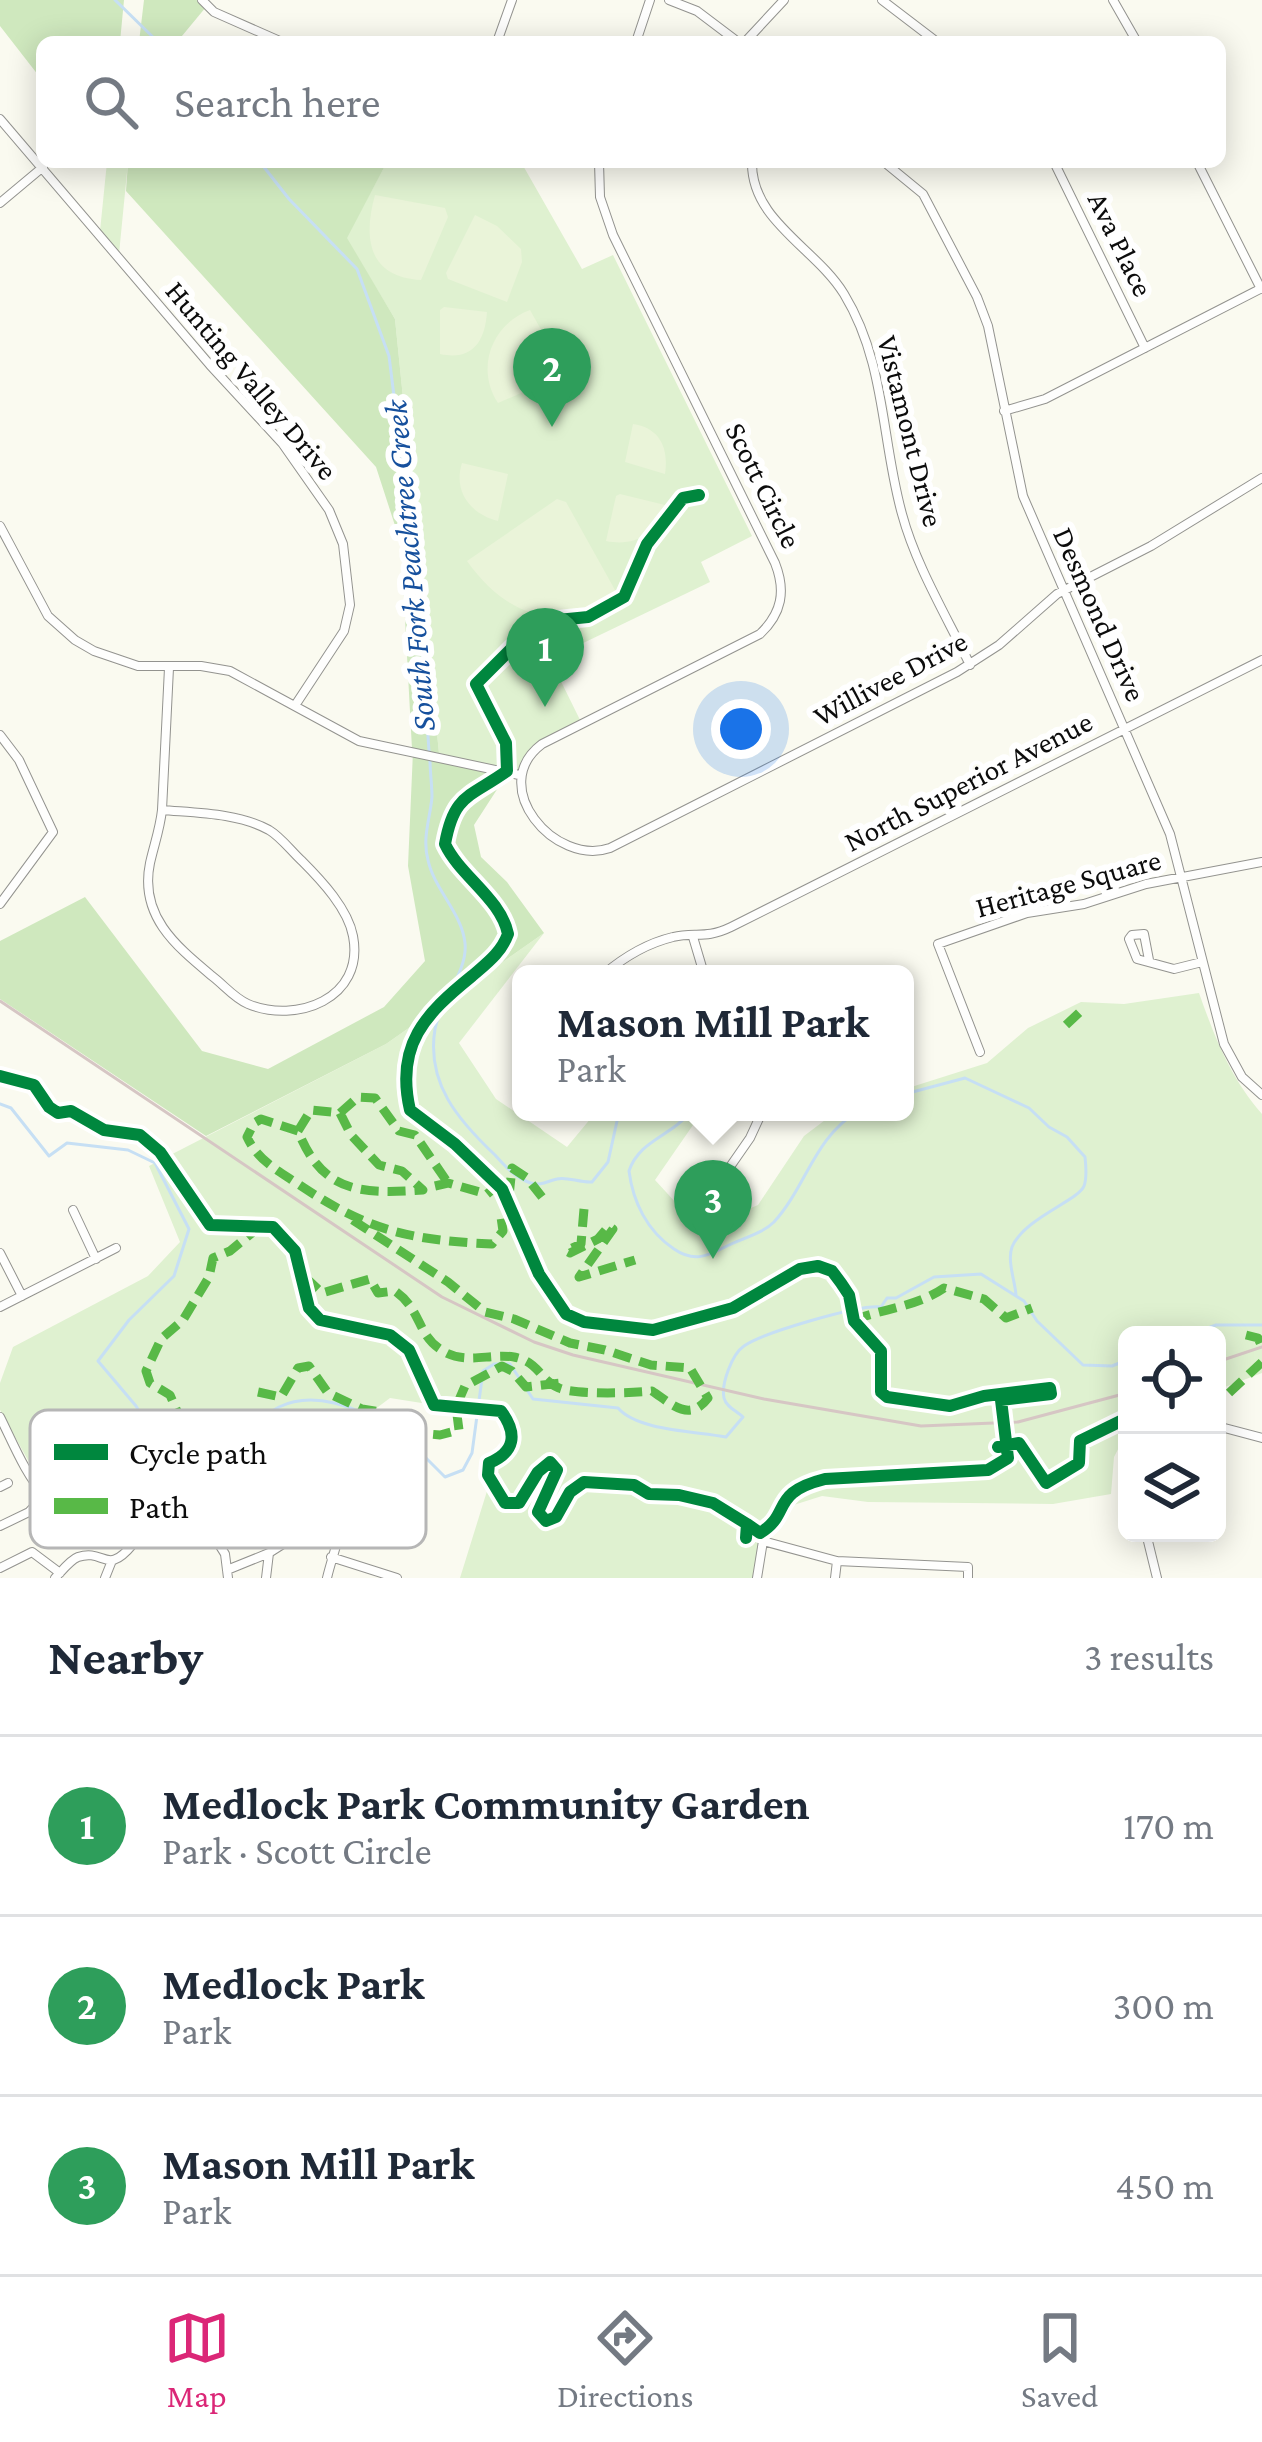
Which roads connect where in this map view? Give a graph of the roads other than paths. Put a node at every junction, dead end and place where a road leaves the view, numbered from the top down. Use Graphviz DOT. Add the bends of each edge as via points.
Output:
graph roads {
  1 [pos="202,0"];
  2 [pos="512,0"];
  3 [pos="650,0"];
  4 [pos="669,0"];
  5 [pos="784,0"];
  6 [pos="882,0"];
  7 [pos="1113,0"];
  8 [pos="268,36"];
  9 [pos="499,36"];
  10 [pos="638,36"];
  11 [pos="733,36"];
  12 [pos="747,36"];
  13 [pos="929,36"];
  14 [pos="1134,36"];
  15 [pos="0,119"];
  16 [pos="36,159"];
  17 [pos="42,168"];
  18 [pos="44,168"];
  19 [pos="599,168"];
  20 [pos="753,168"];
  21 [pos="891,168"];
  22 [pos="1057,168"];
  23 [pos="1200,168"];
  24 [pos="0,203"];
  25 [pos="1262,288"];
  26 [pos="1145,347"];
  27 [pos="1004,411"];
  28 [pos="1262,478"];
  29 [pos="0,526"];
  30 [pos="1064,591"];
  31 [pos="1262,660"];
  32 [pos="970,665"];
  33 [pos="169,668"];
  34 [pos="296,704"];
  35 [pos="1125,728"];
  36 [pos="0,735"];
  37 [pos="519,775"];
  38 [pos="162,810"];
  39 [pos="1262,862"];
  40 [pos="1183,878"];
  41 [pos="0,904"];
  42 [pos="693,938"];
  43 [pos="1149,960"];
  44 [pos="1202,962"];
  45 [pos="616,965"];
  46 [pos="701,965"];
  47 [pos="980,1052"];
  48 [pos="1262,1095"];
  49 [pos="758,1121"];
  50 [pos="724,1174"];
  51 [pos="73,1210"];
  52 [pos="116,1248"];
  53 [pos="0,1253"];
  54 [pos="96,1259"];
  55 [pos="22,1296"];
  56 [pos="0,1307"];
  57 [pos="0,1417"];
  58 [pos="1226,1428"];
  59 [pos="1262,1438"];
  60 [pos="30,1471"];
  61 [pos="30,1511"];
  62 [pos="0,1526"];
  63 [pos="1148,1542"];
  64 [pos="131,1548"];
  65 [pos="277,1548"];
  66 [pos="334,1548"];
  67 [pos="269,1553"];
  68 [pos="332,1557"];
  69 [pos="837,1561"];
  70 [pos="111,1563"];
  71 [pos="0,1568"];
  72 [pos="227,1574"];
  73 [pos="57,1575"];
  74 [pos="5,1578"];
  75 [pos="105,1578"];
  76 [pos="266,1578"];
  77 [pos="327,1578"];
  78 [pos="397,1578"];
  79 [pos="757,1578"];
  80 [pos="835,1578"];
  81 [pos="968,1578"];
  82 [pos="1157,1578"];
  1 -- 8 [label="street"];
  2 -- 9 [label="street"];
  3 -- 10 [label="street"];
  4 -- 11 [label="street"];
  5 -- 12 [label="street"];
  6 -- 13 [label="street"];
  7 -- 14 [label="street"];
  15 -- 16 [label="street, Hunting Valley Drive"];
  17 -- 24 [label="street"];
  18 -- 34 [label="street, Hunting Valley Drive" via="282,443 329,510 343,544 350,605 344,631"];
  19 -- 37 [label="street, Scott Circle" via="614,235 776,563 782,593 760,634 542,744"];
  20 -- 32 [label="street, Vistamont Drive" via="774,219 843,292 865,336 903,518"];
  21 -- 27 [label="street, Desmond Drive" via="923,194 977,297"];
  22 -- 26 [label="street, Ava Place"];
  23 -- 25 [label="street"];
  25 -- 26 [label="street"];
  26 -- 27 [label="street" via="1046,399"];
  27 -- 30 [label="street, Desmond Drive" via="1022,496"];
  28 -- 30 [label="street, Willivee Drive"];
  29 -- 33 [label="street" via="40,602 75,640 120,662"];
  30 -- 32 [label="street, Willivee Drive"];
  30 -- 35 [label="street, Desmond Drive"];
  31 -- 35 [label="street, North Superior Avenue"];
  32 -- 37 [label="street, Willivee Drive" via="595,853 576,852 550,835 523,800"];
  33 -- 34 [label="street" via="230,671"];
  33 -- 38 [label="street"];
  34 -- 37 [label="street" via="359,741"];
  35 -- 40 [label="street, Desmond Drive"];
  35 -- 42 [label="street, North Superior Avenue" via="731,927"];
  36 -- 41 [label="street" via="53,832"];
  38 -- 38 [label="street" via="271,831 319,878 353,934 349,975 337,992 301,1011 270,1011 242,1002 176,947 150,898"];
  39 -- 40 [label="street"];
  40 -- 44 [label="street, Desmond Drive"];
  40 -- 47 [label="street, Heritage Square" via="1027,913 938,944"];
  42 -- 45 [label="street, North Superior Avenue" via="668,938"];
  42 -- 46 [label="street"];
  43 -- 44 [label="street" via="1174,969"];
  44 -- 48 [label="street, Desmond Drive" via="1224,1044"];
  49 -- 50 [label="street"];
  51 -- 54 [label="street"];
  52 -- 54 [label="street"];
  53 -- 55 [label="street"];
  54 -- 55 [label="street"];
  55 -- 56 [label="street"];
  57 -- 60 [label="street"];
  58 -- 59 [label="street"];
  61 -- 62 [label="street"];
  63 -- 82 [label="street"];
  64 -- 70 [label="street"];
  65 -- 67 [label="street"];
  66 -- 68 [label="street"];
  67 -- 72 [label="street"];
  67 -- 76 [label="street"];
  68 -- 77 [label="street"];
  68 -- 78 [label="street"];
  69 -- 79 [label="street" via="763,1541"];
  69 -- 80 [label="street"];
  69 -- 81 [label="street" via="968,1567"];
  70 -- 73 [label="street" via="75,1558"];
  70 -- 75 [label="street"];
  71 -- 73 [label="street" via="32,1552"];
  71 -- 74 [label="street"];
}
